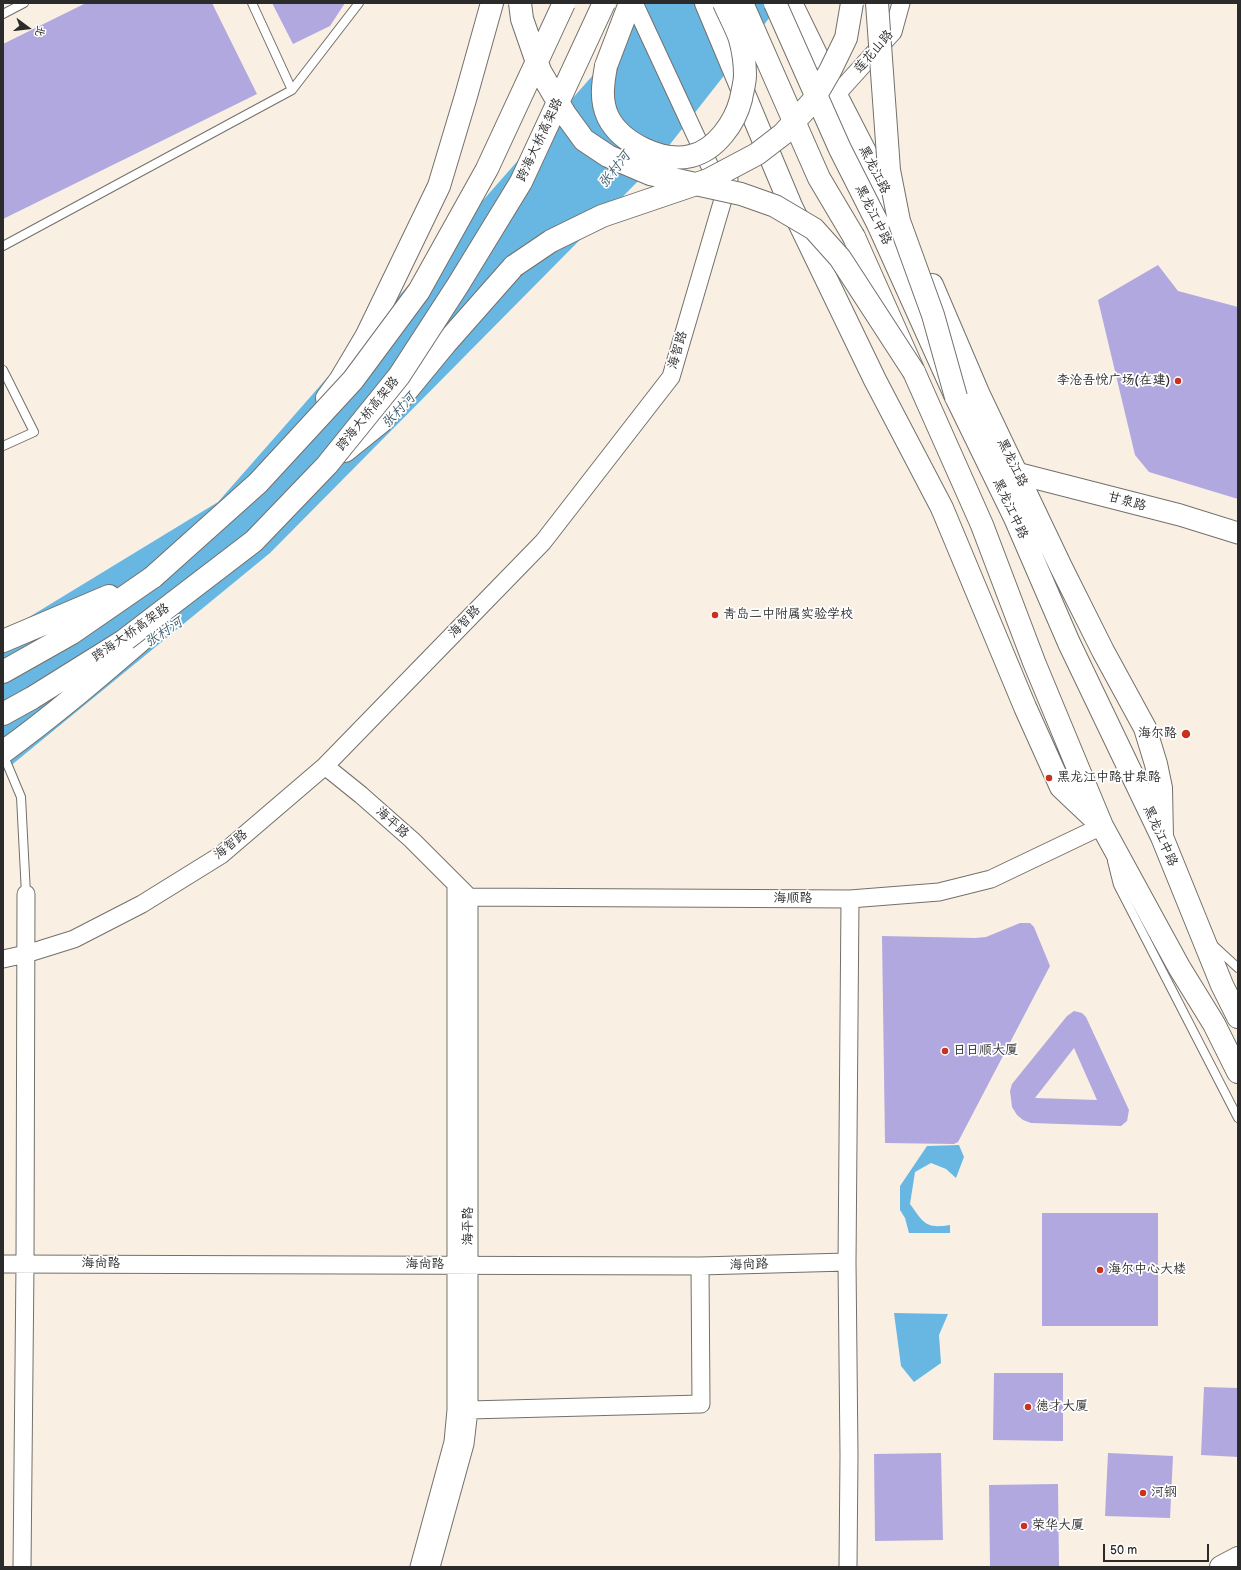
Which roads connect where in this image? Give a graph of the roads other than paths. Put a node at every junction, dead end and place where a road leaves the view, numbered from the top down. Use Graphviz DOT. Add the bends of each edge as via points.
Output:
graph roads {
  1 [pos="24,3"];
  2 [pos="252,3"];
  3 [pos="359,3"];
  4 [pos="492,3"];
  5 [pos="520,3"];
  6 [pos="564,3"];
  7 [pos="604,3"];
  8 [pos="630,3"];
  9 [pos="634,3"];
  10 [pos="706,3"];
  11 [pos="724,3"];
  12 [pos="742,3"];
  13 [pos="775,3"];
  14 [pos="791,3"];
  15 [pos="852,3"];
  16 [pos="877,3"];
  17 [pos="902,3"];
  18 [pos="3,14"];
  19 [pos="292,90"];
  20 [pos="836,95"];
  21 [pos="762,136"];
  22 [pos="724,196"];
  23 [pos="3,246"];
  24 [pos="3,370"];
  25 [pos="914,372"];
  26 [pos="956,397"];
  27 [pos="295,443"];
  28 [pos="3,446"];
  29 [pos="327,465"];
  30 [pos="1016,473"];
  31 [pos="1238,533"];
  32 [pos="254,541"];
  33 [pos="153,577"];
  34 [pos="3,641"];
  35 [pos="3,672"];
  36 [pos="3,714"];
  37 [pos="3,753"];
  38 [pos="325,766"];
  39 [pos="1102,826"];
  40 [pos="1162,837"];
  41 [pos="456,885"];
  42 [pos="26,894"];
  43 [pos="469,897"];
  44 [pos="850,899"];
  45 [pos="1202,935"];
  46 [pos="26,954"];
  47 [pos="3,959"];
  48 [pos="1238,968"];
  49 [pos="1238,1017"];
  50 [pos="1238,1072"];
  51 [pos="1238,1118"];
  52 [pos="847,1262"];
  53 [pos="3,1264"];
  54 [pos="25,1264"];
  55 [pos="462,1265"];
  56 [pos="700,1266"];
  57 [pos="469,1410"];
  58 [pos="1238,1558"];
  59 [pos="22,1567"];
  60 [pos="418,1567"];
  61 [pos="431,1567"];
  62 [pos="848,1567"];
  63 [pos="1221,1567"];
  1 -- 18 [label="lane"];
  2 -- 19 [label="lane"];
  3 -- 19 [label="lane"];
  4 -- 27 [label="main road, bridge" via="439,186 366,337 341,379"];
  5 -- 25 [label="main road, bridge" via="522,19 540,71 565,114 584,140 608,156 650,174 741,194 775,206 814,229 840,258"];
  6 -- 27 [label="main road, bridge" via="487,169 419,291 353,380"];
  7 -- 29 [label="main road, 跨海大桥高架路, bridge" via="521,182 399,376"];
  8 -- 11 [label="main road, bridge" via="606,66 604,103 608,116 617,130 629,140 653,153 671,157 691,156 709,148 731,124 739,108 745,77 740,40"];
  9 -- 22 [label="street"];
  10 -- 21 [label="main road, 黑龙江中路, bridge"];
  12 -- 25 [label="main road, 黑龙江中路, bridge" via="820,178 854,237"];
  13 -- 26 [label="main road, 黑龙江中路, bridge"];
  14 -- 20 [label="main road"];
  15 -- 29 [label="main road, bridge" via="846,38 830,71 812,102 783,134 757,154 708,180 602,216 551,241 514,266 380,422"];
  16 -- 26 [label="main road, bridge" via="889,170 899,221 933,315"];
  17 -- 20 [label="street, 莲花山路" via="893,32"];
  19 -- 23 [label="lane"];
  20 -- 21 [label="street, 莲花山路"];
  20 -- 30 [label="main road, 黑龙江路" via="923,265"];
  21 -- 22 [label="street, 海智路" via="729,179"];
  21 -- 39 [label="main road, 黑龙江中路" via="791,206 868,366 942,508 1061,787"];
  22 -- 38 [label="street, 海智路" via="670,377 543,542"];
  24 -- 28 [label="lane" via="34,432"];
  25 -- 39 [label="main road, 黑龙江中路" via="982,525 1034,662"];
  26 -- 40 [label="main road, 黑龙江中路" via="1015,518 1069,643"];
  27 -- 33 [label="main road, bridge" via="258,483"];
  29 -- 32 [label="main road, 跨海大桥高架路, bridge"];
  30 -- 31 [label="street, 甘泉路" via="1180,515"];
  30 -- 40 [label="main road, 黑龙江路" via="1100,645 1146,728 1161,788"];
  32 -- 36 [label="main road, 跨海大桥高架路, bridge" via="126,639"];
  32 -- 37 [label="main road, bridge" via="87,687"];
  33 -- 34 [label="main road"];
  33 -- 35 [label="main road" via="72,634"];
  37 -- 42 [label="lane" via="21,797"];
  38 -- 41 [label="street, 海平路" via="412,840"];
  38 -- 46 [label="street, 海智路" via="221,855 142,904 74,939"];
  39 -- 44 [label="street, 海顺路" via="991,879 939,892"];
  39 -- 50 [label="main road, 黑龙江中路" via="1179,968 1214,1024"];
  39 -- 51 [label="lane" via="1118,885"];
  40 -- 45 [label="main road, 黑龙江中路"];
  41 -- 43 [label="street, 海平路"];
  41 -- 55 [label="street, 海平路"];
  42 -- 46 [label="street"];
  43 -- 44 [label="street, 海顺路"];
  43 -- 55 [label="street, 海平路"];
  44 -- 52 [label="street"];
  45 -- 48 [label="lane"];
  45 -- 49 [label="main road, 黑龙江中路"];
  46 -- 47 [label="street, 海智路"];
  46 -- 54 [label="street"];
  52 -- 56 [label="street, 海尚路"];
  52 -- 62 [label="street"];
  53 -- 54 [label="street, 海尚路"];
  54 -- 55 [label="street, 海尚路"];
  54 -- 59 [label="street"];
  55 -- 56 [label="street, 海尚路"];
  55 -- 57 [label="street, 海平路"];
  55 -- 60 [label="street, 海平路" via="453,1442"];
  56 -- 57 [label="street" via="701,1404"];
  57 -- 61 [label="street, 海平路" via="465,1444"];
  58 -- 63 [label="main road"];
}
